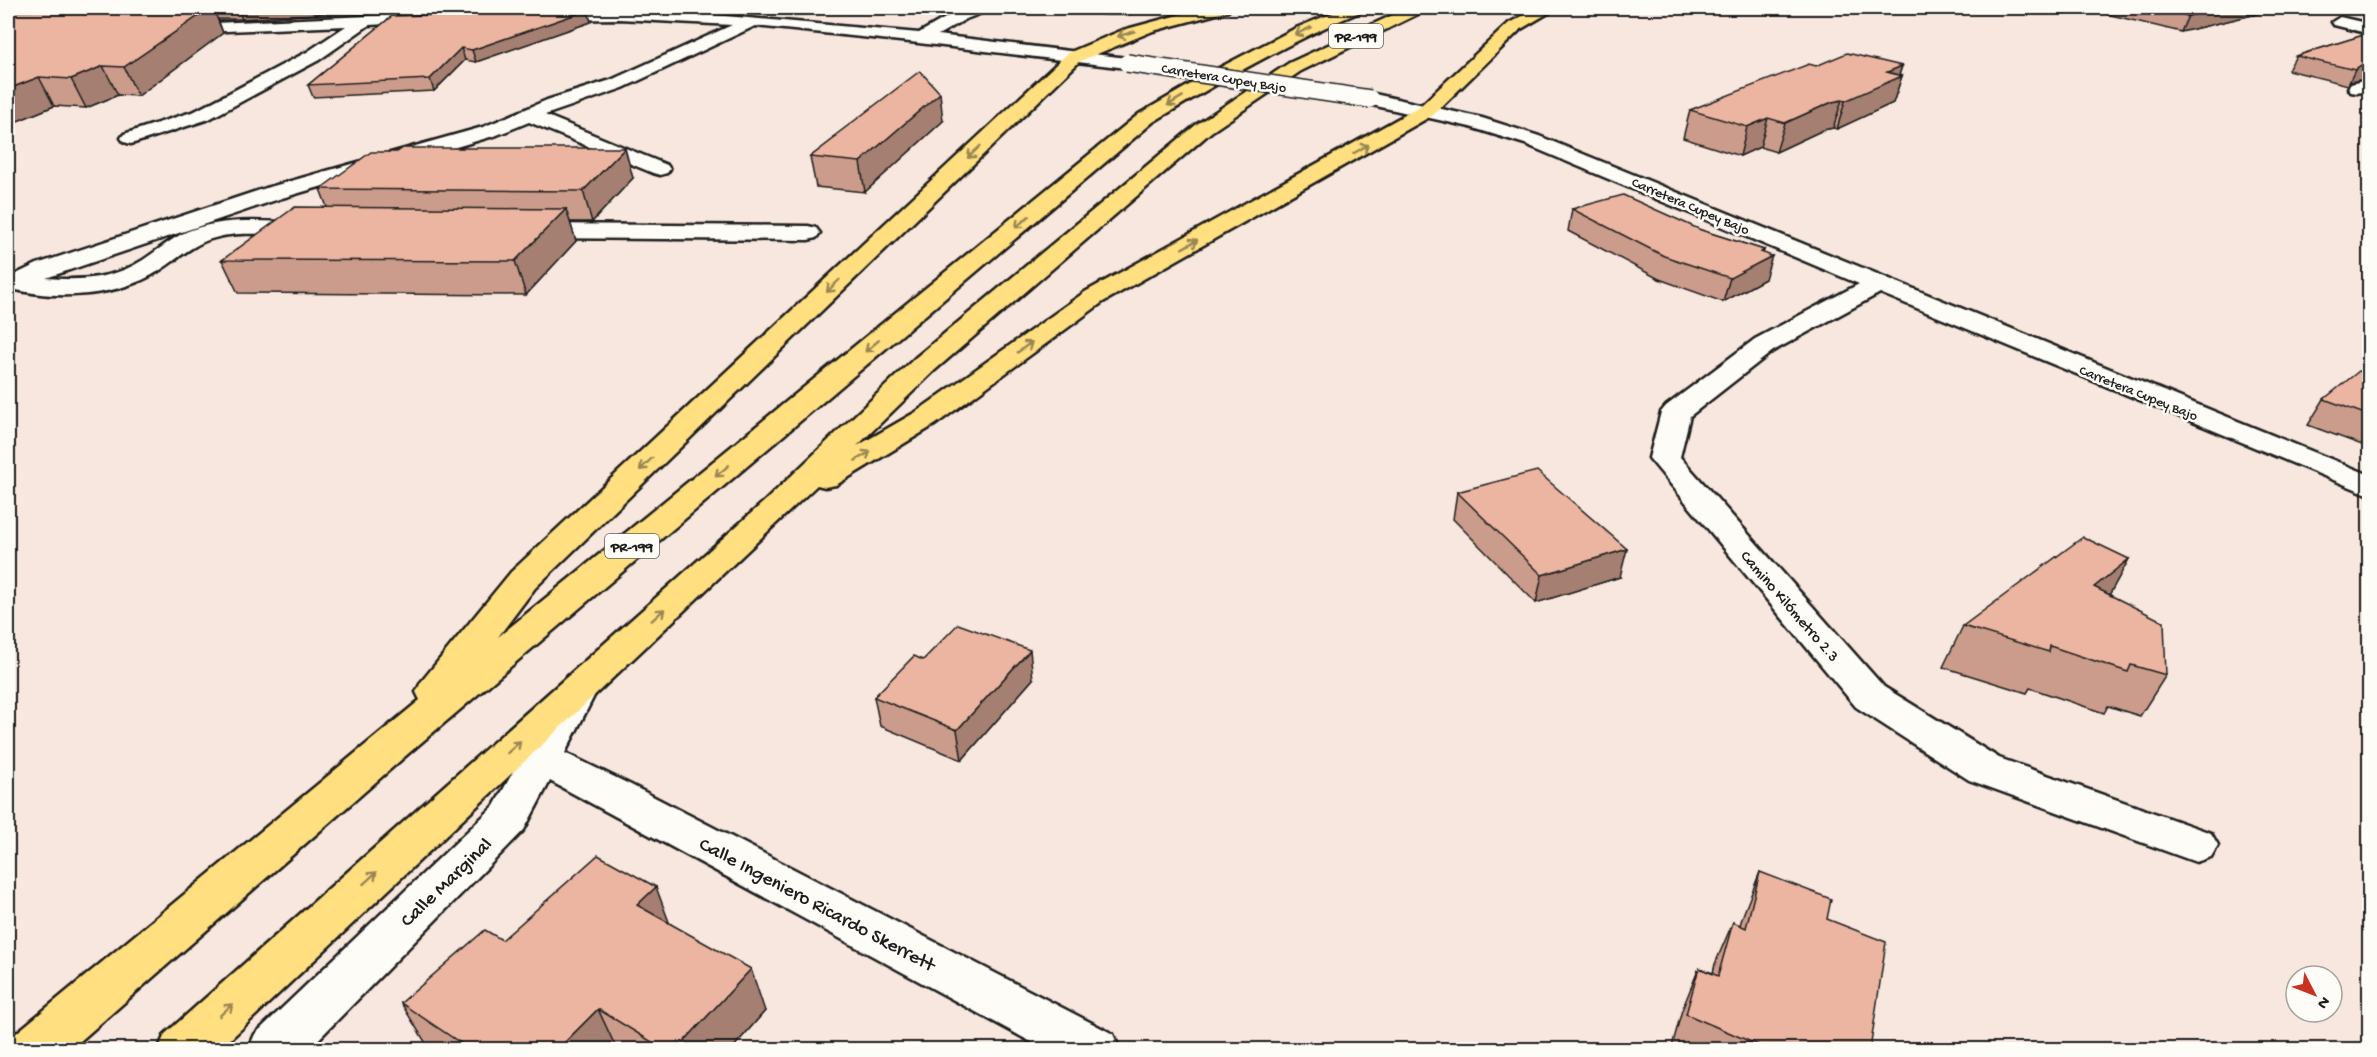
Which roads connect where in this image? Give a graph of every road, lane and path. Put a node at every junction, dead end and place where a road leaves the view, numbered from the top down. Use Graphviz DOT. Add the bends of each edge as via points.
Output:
graph roads {
  1 [pos="982,8"];
  2 [pos="1091,8"];
  3 [pos="1138,8"];
  4 [pos="1223,8"];
  5 [pos="1357,8"];
  6 [pos="1419,8"];
  7 [pos="1549,8"];
  8 [pos="448,14"];
  9 [pos="532,15"];
  10 [pos="366,20"];
  11 [pos="751,22"];
  12 [pos="2340,22"];
  13 [pos="161,28"];
  14 [pos="2370,29"];
  15 [pos="922,38"];
  16 [pos="1074,57"];
  17 [pos="1426,111"];
  18 [pos="529,115"];
  19 [pos="131,138"];
  20 [pos="660,169"];
  21 [pos="325,230"];
  22 [pos="502,231"];
  23 [pos="808,233"];
  24 [pos="1878,284"];
  25 [pos="12,285"];
  26 [pos="2370,486"];
  27 [pos="777,507"];
  28 [pos="581,685"];
  29 [pos="396,742"];
  30 [pos="541,759"];
  31 [pos="2196,845"];
  32 [pos="33,1050"];
  33 [pos="183,1050"];
  34 [pos="273,1050"];
  35 [pos="1095,1050"];
  1 -- 15 [label="street"];
  2 -- 3 [label="street"];
  4 -- 16 [label="main road, one-way" via="1105,41"];
  5 -- 29 [label="main road, PR-199, one-way" via="1243,61 1146,118"];
  6 -- 27 [label="main road, PR-199" via="1295,67 1204,128 926,364"];
  7 -- 17 [label="main road" via="1515,26"];
  8 -- 10 [label="street"];
  9 -- 11 [label="street, Carretera Cupey Bajo" via="681,16"];
  10 -- 13 [label="street"];
  10 -- 19 [label="street" via="313,56 202,115"];
  11 -- 15 [label="street, Carretera Cupey Bajo"];
  11 -- 18 [label="street" via="617,84"];
  12 -- 14 [label="street"];
  15 -- 16 [label="street, Carretera Cupey Bajo"];
  16 -- 17 [label="street, Carretera Cupey Bajo, bridge" via="1370,99"];
  16 -- 29 [label="main road, one-way" via="523,580"];
  17 -- 24 [label="street, Carretera Cupey Bajo" via="1532,140"];
  27 -- 17 [label="main road, one-way" via="926,418 1094,297"];
  18 -- 20 [label="street"];
  18 -- 25 [label="street" via="490,131 274,193 46,269"];
  21 -- 25 [label="street" via="231,229 203,234 144,269 98,286"];
  22 -- 23 [label="street"];
  24 -- 26 [label="street, Carretera Cupey Bajo"];
  24 -- 31 [label="street, Camino Kilómetro 2.3" via="1764,345 1676,412 1664,458 1870,697 1984,769"];
  28 -- 27 [label="main road, PR-199, one-way"];
  28 -- 30 [label="street, Calle Marginal"];
  33 -- 28 [label="main road, PR-199, one-way"];
  29 -- 32 [label="main road, PR-199"];
  30 -- 34 [label="street, Calle Marginal" via="509,818"];
  30 -- 35 [label="street, Calle Ingeniero Ricardo Skerrett"];
}
